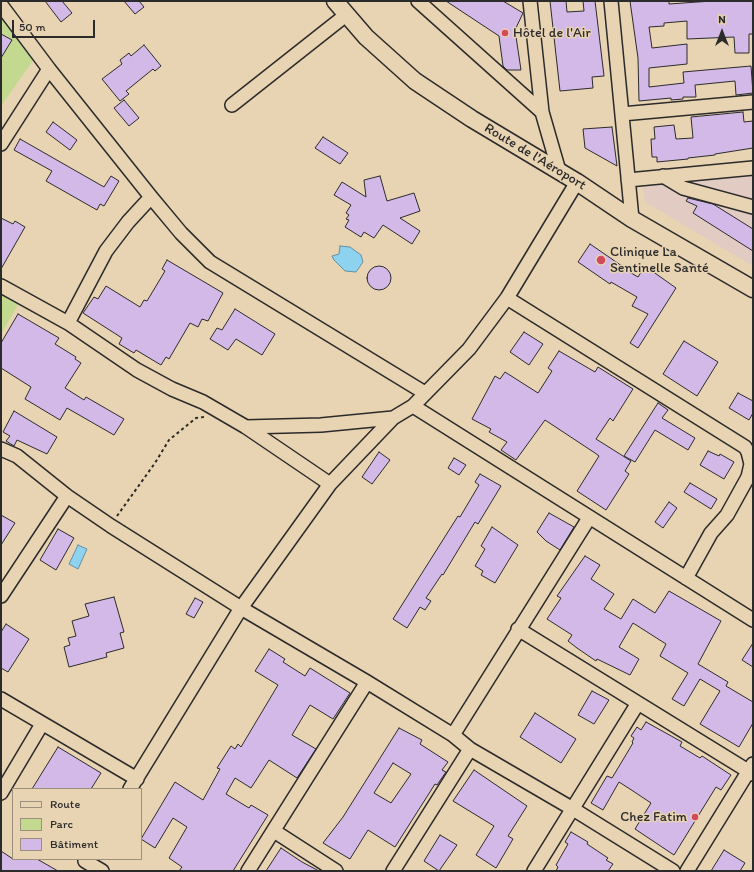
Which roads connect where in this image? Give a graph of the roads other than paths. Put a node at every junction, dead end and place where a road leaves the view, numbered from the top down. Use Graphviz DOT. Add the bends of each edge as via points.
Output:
graph roads {
  1 [pos="335,1"];
  2 [pos="418,1"];
  3 [pos="530,1"];
  4 [pos="611,1"];
  5 [pos="1,5"];
  6 [pos="346,15"];
  7 [pos="49,69"];
  8 [pos="753,102"];
  9 [pos="232,106"];
  10 [pos="542,112"];
  11 [pos="622,114"];
  12 [pos="1,144"];
  13 [pos="753,168"];
  14 [pos="559,171"];
  15 [pos="663,176"];
  16 [pos="628,180"];
  17 [pos="577,182"];
  18 [pos="152,197"];
  19 [pos="753,206"];
  20 [pos="632,219"];
  21 [pos="1,286"];
  22 [pos="753,289"];
  23 [pos="506,298"];
  24 [pos="68,323"];
  25 [pos="425,393"];
  26 [pos="413,406"];
  27 [pos="393,418"];
  28 [pos="246,427"];
  29 [pos="1,449"];
  30 [pos="330,484"];
  31 [pos="67,496"];
  32 [pos="589,518"];
  33 [pos="686,578"];
  34 [pos="1,596"];
  35 [pos="241,608"];
  36 [pos="753,620"];
  37 [pos="518,629"];
  38 [pos="367,682"];
  39 [pos="1,698"];
  40 [pos="638,703"];
  41 [pos="42,724"];
  42 [pos="453,735"];
  43 [pos="470,749"];
  44 [pos="752,770"];
  45 [pos="133,784"];
  46 [pos="1,793"];
  47 [pos="573,809"];
  48 [pos="274,831"];
  49 [pos="83,864"];
  50 [pos="102,871"];
  51 [pos="248,871"];
  52 [pos="336,871"];
  53 [pos="393,871"];
  54 [pos="534,871"];
  55 [pos="673,871"];
  56 [pos="687,871"];
  1 -- 6 [label="main road, Route de l'Aéroport"];
  2 -- 10 [label="street"];
  3 -- 10 [label="street"];
  4 -- 11 [label="street"];
  5 -- 7 [label="street"];
  6 -- 9 [label="street"];
  6 -- 14 [label="main road, Route de l'Aéroport" via="366,37 415,81 472,119"];
  7 -- 12 [label="street"];
  7 -- 18 [label="street"];
  8 -- 11 [label="street"];
  10 -- 14 [label="street"];
  11 -- 16 [label="street"];
  13 -- 15 [label="street"];
  14 -- 17 [label="main road, Route de l'Aéroport"];
  15 -- 16 [label="street"];
  15 -- 19 [label="street" via="683,188"];
  16 -- 20 [label="street"];
  17 -- 20 [label="main road, Route de l'Aéroport"];
  17 -- 23 [label="street"];
  18 -- 24 [label="street" via="128,222 106,251"];
  18 -- 25 [label="street" via="180,233 210,262"];
  20 -- 22 [label="main road, Route de l'Aéroport"];
  21 -- 24 [label="street"];
  23 -- 25 [label="street" via="469,349"];
  23 -- 33 [label="street" via="745,447 751,464 748,477"];
  24 -- 28 [label="street" via="137,370 203,402"];
  25 -- 26 [label="street"];
  26 -- 27 [label="street"];
  26 -- 32 [label="street"];
  27 -- 28 [label="street" via="321,426"];
  27 -- 30 [label="street"];
  28 -- 30 [label="street"];
  29 -- 31 [label="street" via="17,456"];
  30 -- 35 [label="street"];
  31 -- 34 [label="street"];
  31 -- 35 [label="street"];
  32 -- 33 [label="street"];
  32 -- 37 [label="street"];
  33 -- 36 [label="street"];
  35 -- 38 [label="street"];
  35 -- 45 [label="street"];
  37 -- 40 [label="street"];
  37 -- 42 [label="street"];
  38 -- 42 [label="street"];
  38 -- 48 [label="street"];
  39 -- 41 [label="street"];
  40 -- 44 [label="street"];
  40 -- 47 [label="street"];
  41 -- 45 [label="street"];
  41 -- 46 [label="street"];
  42 -- 43 [label="street"];
  43 -- 47 [label="street"];
  43 -- 53 [label="street"];
  44 -- 56 [label="street"];
  47 -- 54 [label="street"];
  47 -- 55 [label="street"];
  48 -- 51 [label="street"];
  48 -- 52 [label="street"];
  49 -- 50 [label="street"];
}
